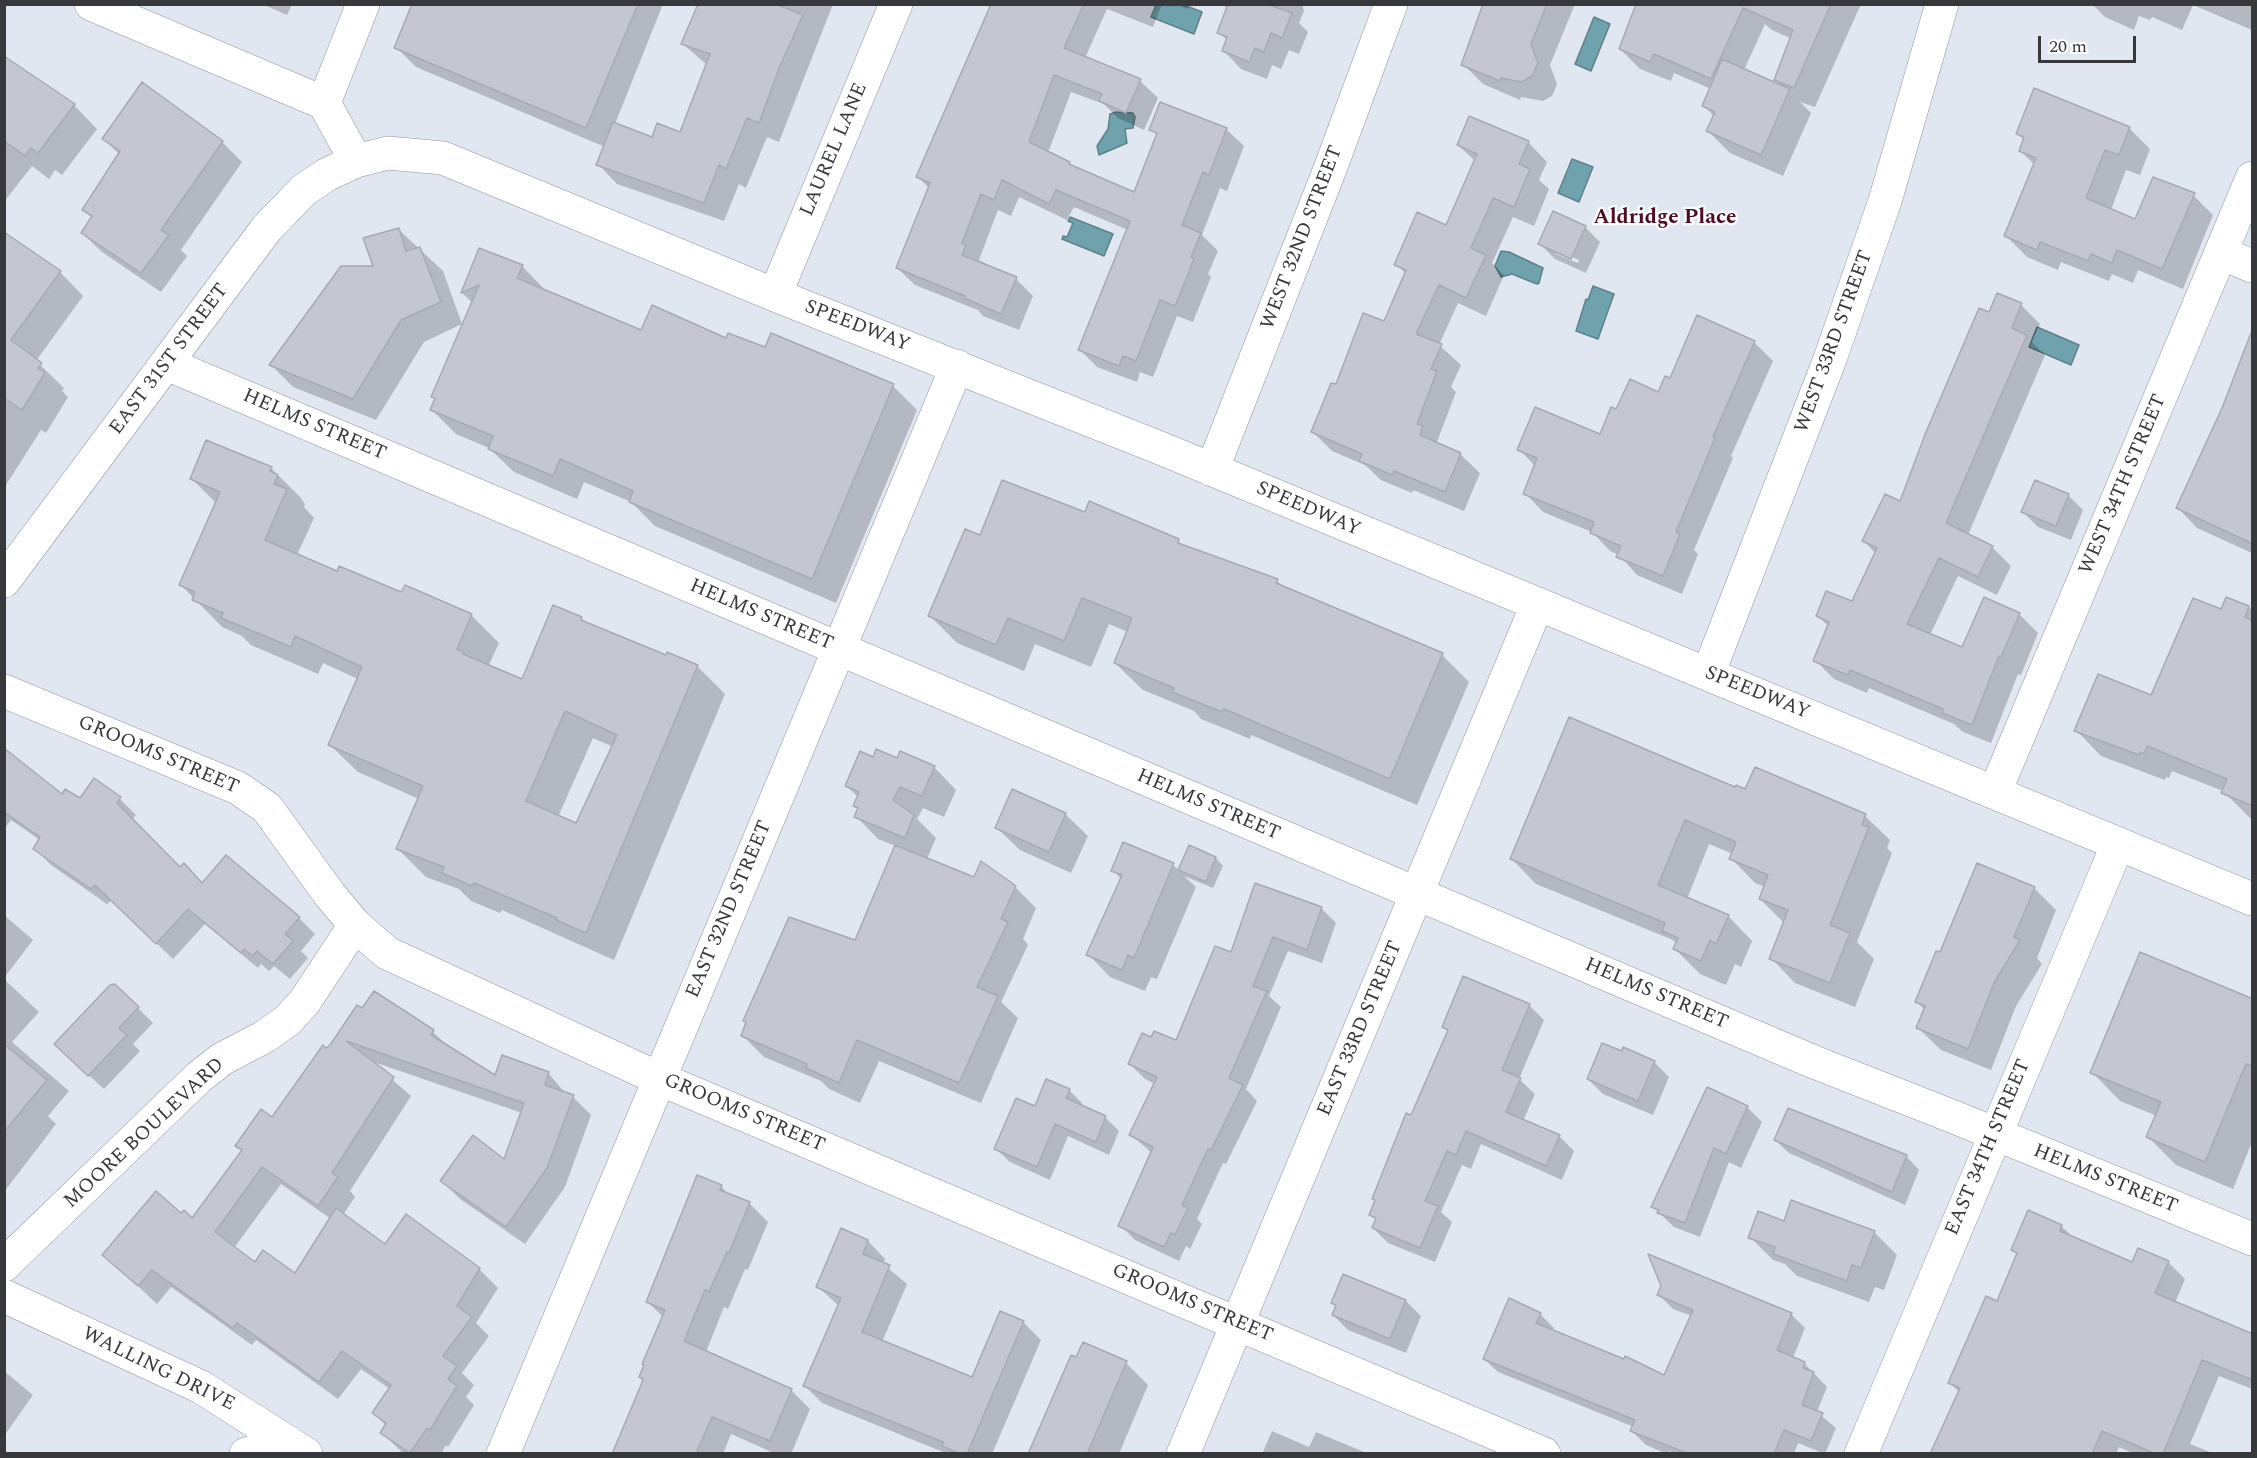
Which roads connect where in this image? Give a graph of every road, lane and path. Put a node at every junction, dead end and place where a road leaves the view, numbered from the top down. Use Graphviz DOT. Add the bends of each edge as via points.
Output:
graph roads {
  1 [pos="91,4"];
  2 [pos="363,4"];
  3 [pos="896,4"];
  4 [pos="1391,4"];
  5 [pos="1942,4"];
  6 [pos="324,103"];
  7 [pos="356,161"];
  8 [pos="2253,178"];
  9 [pos="2221,253"];
  10 [pos="2253,266"];
  11 [pos="775,295"];
  12 [pos="167,364"];
  13 [pos="957,366"];
  14 [pos="1212,470"];
  15 [pos="4,581"];
  16 [pos="1537,604"];
  17 [pos="840,649"];
  18 [pos="1708,674"];
  19 [pos="4,691"];
  20 [pos="1995,792"];
  21 [pos="2118,844"];
  22 [pos="1417,894"];
  23 [pos="2253,899"];
  24 [pos="355,925"];
  25 [pos="660,1079"];
  26 [pos="1995,1135"];
  27 [pos="2253,1239"];
  28 [pos="4,1265"];
  29 [pos="4,1296"];
  30 [pos="1238,1324"];
  31 [pos="297,1448"];
  32 [pos="246,1454"];
  33 [pos="503,1454"];
  34 [pos="1183,1454"];
  35 [pos="1544,1454"];
  36 [pos="1861,1454"];
  1 -- 6 [label="street"];
  2 -- 6 [label="street"];
  3 -- 11 [label="street, LAUREL LANE"];
  4 -- 14 [label="street, WEST 32ND STREET"];
  5 -- 18 [label="street, WEST 33RD STREET" via="1885,201 1830,359"];
  6 -- 7 [label="street"];
  7 -- 11 [label="street, SPEEDWAY" via="388,153 443,158"];
  7 -- 12 [label="street, EAST 31ST STREET" via="319,180 284,209"];
  8 -- 9 [label="street, WEST 34TH STREET"];
  9 -- 10 [label="street"];
  9 -- 20 [label="street, WEST 34TH STREET"];
  11 -- 13 [label="street, SPEEDWAY"];
  12 -- 15 [label="street, EAST 31ST STREET"];
  12 -- 17 [label="street, HELMS STREET"];
  13 -- 14 [label="street, SPEEDWAY"];
  13 -- 17 [label="street, EAST 32ND STREET"];
  14 -- 16 [label="street, SPEEDWAY"];
  16 -- 18 [label="street, SPEEDWAY"];
  16 -- 22 [label="street, EAST 33RD STREET"];
  17 -- 22 [label="street, HELMS STREET"];
  17 -- 25 [label="street, EAST 32ND STREET"];
  18 -- 20 [label="street, SPEEDWAY"];
  19 -- 24 [label="street, GROOMS STREET" via="238,788 267,808"];
  20 -- 21 [label="street, SPEEDWAY"];
  21 -- 23 [label="street, SPEEDWAY"];
  21 -- 26 [label="street, EAST 34TH STREET"];
  22 -- 26 [label="street, HELMS STREET"];
  22 -- 30 [label="street, EAST 33RD STREET"];
  24 -- 25 [label="street, GROOMS STREET" via="387,953"];
  24 -- 28 [label="street, MOORE BOULEVARD" via="288,1020 199,1077"];
  25 -- 30 [label="street, GROOMS STREET"];
  25 -- 33 [label="street, EAST 32ND STREET"];
  26 -- 27 [label="street, HELMS STREET"];
  26 -- 36 [label="street, EAST 34TH STREET"];
  29 -- 31 [label="street, WALLING DRIVE" via="201,1387"];
  30 -- 34 [label="street, EAST 33RD STREET"];
  30 -- 35 [label="street, GROOMS STREET"];
  31 -- 32 [label="street"];
}
